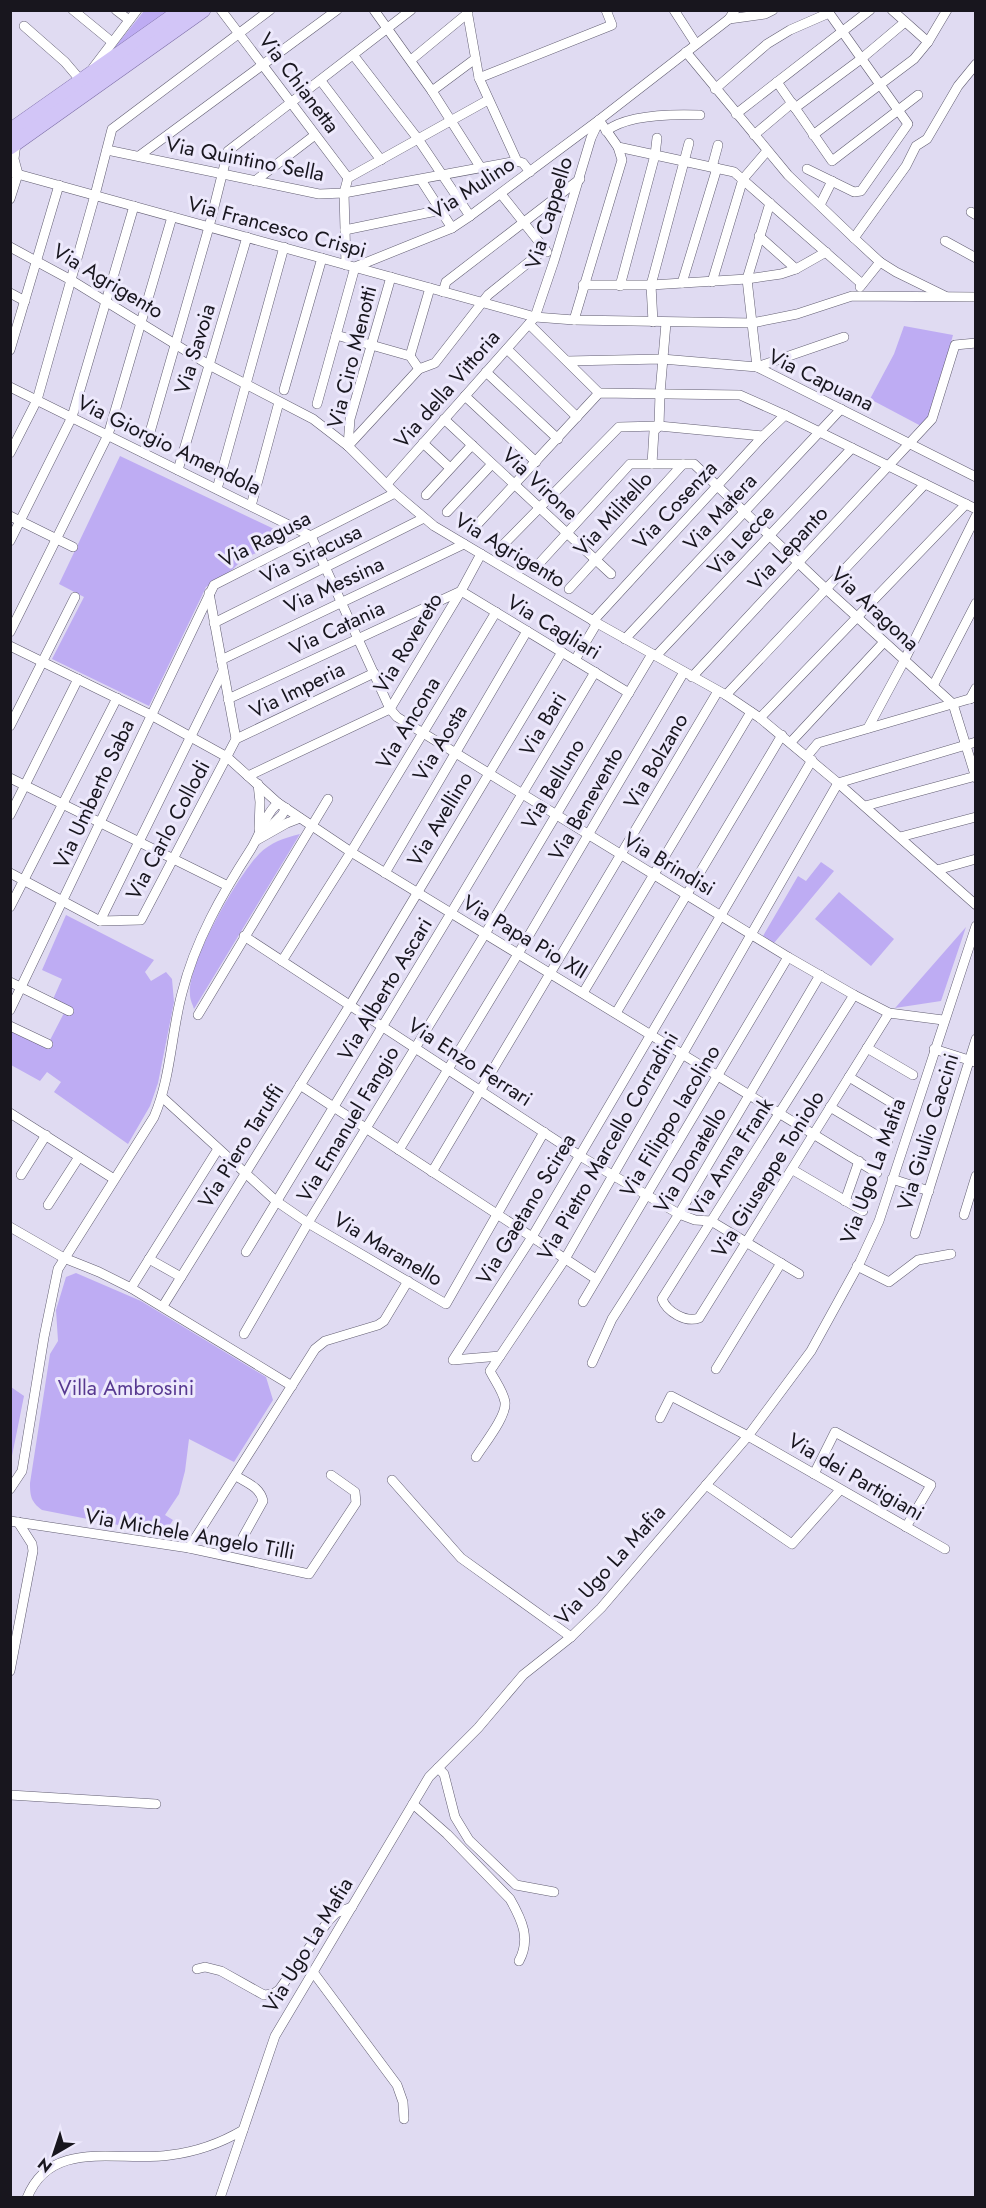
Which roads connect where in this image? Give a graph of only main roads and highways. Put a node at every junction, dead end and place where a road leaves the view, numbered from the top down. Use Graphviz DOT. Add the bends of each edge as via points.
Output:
graph roads {
  1 [pos="182,10"];
  2 [pos="203,10"];
  3 [pos="12,140"];
  1 -- 3 [label="main road" via="82,82"];
  2 -- 3 [label="main road"];
}
